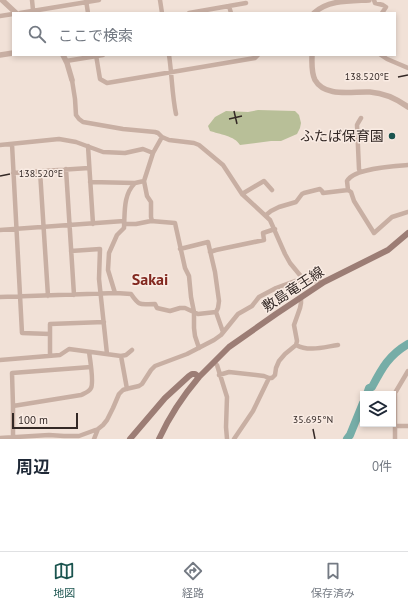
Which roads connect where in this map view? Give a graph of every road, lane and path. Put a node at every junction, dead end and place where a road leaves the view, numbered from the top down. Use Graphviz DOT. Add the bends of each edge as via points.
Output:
graph roads {
  1 [pos="2,0"];
  2 [pos="32,0"];
  3 [pos="99,0"];
  4 [pos="160,0"];
  5 [pos="230,0"];
  6 [pos="369,0"];
  7 [pos="374,0"];
  8 [pos="86,1"];
  9 [pos="246,3"];
  10 [pos="230,6"];
  11 [pos="33,10"];
  12 [pos="15,12"];
  13 [pos="24,12"];
  14 [pos="88,12"];
  15 [pos="162,12"];
  16 [pos="195,12"];
  17 [pos="231,12"];
  18 [pos="315,12"];
  19 [pos="383,12"];
  20 [pos="12,14"];
  21 [pos="0,16"];
  22 [pos="12,53"];
  23 [pos="0,54"];
  24 [pos="64,56"];
  25 [pos="96,56"];
  26 [pos="169,56"];
  27 [pos="238,56"];
  28 [pos="257,56"];
  29 [pos="312,56"];
  30 [pos="382,56"];
  31 [pos="240,60"];
  32 [pos="66,61"];
  33 [pos="408,68"];
  34 [pos="172,72"];
  35 [pos="72,80"];
  36 [pos="408,107"];
  37 [pos="176,114"];
  38 [pos="361,118"];
  39 [pos="162,137"];
  40 [pos="12,144"];
  41 [pos="0,145"];
  42 [pos="88,146"];
  43 [pos="154,153"];
  44 [pos="408,165"];
  45 [pos="89,168"];
  46 [pos="66,169"];
  47 [pos="40,171"];
  48 [pos="360,172"];
  49 [pos="14,173"];
  50 [pos="144,181"];
  51 [pos="90,182"];
  52 [pos="135,183"];
  53 [pos="272,190"];
  54 [pos="348,190"];
  55 [pos="242,194"];
  56 [pos="408,212"];
  57 [pos="266,215"];
  58 [pos="152,221"];
  59 [pos="124,223"];
  60 [pos="93,224"];
  61 [pos="70,226"];
  62 [pos="43,227"];
  63 [pos="17,229"];
  64 [pos="275,229"];
  65 [pos="0,230"];
  66 [pos="408,233"];
  67 [pos="180,249"];
  68 [pos="71,251"];
  69 [pos="210,252"];
  70 [pos="304,280"];
  71 [pos="324,282"];
  72 [pos="115,293"];
  73 [pos="100,294"];
  74 [pos="74,295"];
  75 [pos="48,296"];
  76 [pos="21,297"];
  77 [pos="301,297"];
  78 [pos="0,298"];
  79 [pos="194,312"];
  80 [pos="216,312"];
  81 [pos="104,322"];
  82 [pos="224,332"];
  83 [pos="50,334"];
  84 [pos="296,344"];
  85 [pos="338,345"];
  86 [pos="199,348"];
  87 [pos="132,350"];
  88 [pos="89,352"];
  89 [pos="107,354"];
  90 [pos="50,356"];
  91 [pos="121,356"];
  92 [pos="0,360"];
  93 [pos="214,362"];
  94 [pos="91,367"];
  95 [pos="408,371"];
  96 [pos="219,375"];
  97 [pos="199,377"];
  98 [pos="269,378"];
  99 [pos="127,388"];
  100 [pos="395,391"];
  101 [pos="13,406"];
  102 [pos="396,426"];
  103 [pos="408,426"];
  104 [pos="395,427"];
  105 [pos="98,429"];
  106 [pos="13,437"];
  107 [pos="0,438"];
  108 [pos="94,439"];
  109 [pos="130,439"];
  110 [pos="159,439"];
  111 [pos="227,439"];
  112 [pos="234,439"];
  113 [pos="395,439"];
  1 -- 12 [label="street"];
  2 -- 11 [label="street"];
  3 -- 8 [label="street"];
  4 -- 15 [label="street"];
  5 -- 10 [label="street"];
  6 -- 18 [label="street" via="327,3"];
  7 -- 19 [label="street" via="375,4 386,6"];
  8 -- 11 [label="street"];
  8 -- 14 [label="street"];
  9 -- 10 [label="street"];
  10 -- 16 [label="street"];
  10 -- 17 [label="street"];
  11 -- 13 [label="street"];
  20 -- 21 [label="street"];
  22 -- 23 [label="street"];
  24 -- 32 [label="street"];
  25 -- 32 [label="street"];
  25 -- 34 [label="street" via="100,79 107,83"];
  26 -- 34 [label="street"];
  27 -- 31 [label="street"];
  28 -- 31 [label="street"];
  29 -- 36 [label="street" via="313,75 322,88 329,91 370,92 395,99"];
  30 -- 33 [label="street"];
  31 -- 34 [label="street"];
  32 -- 35 [label="street"];
  34 -- 37 [label="street"];
  35 -- 39 [label="street" via="76,115 83,122 155,132"];
  38 -- 48 [label="street" via="357,125"];
  39 -- 43 [label="street"];
  39 -- 55 [label="street" via="194,143 204,148 223,165"];
  40 -- 41 [label="street"];
  40 -- 42 [label="street" via="59,139"];
  40 -- 49 [label="street"];
  42 -- 43 [label="street" via="104,152 124,153 143,149"];
  42 -- 45 [label="street"];
  43 -- 50 [label="street"];
  44 -- 48 [label="street"];
  45 -- 46 [label="street"];
  45 -- 51 [label="street"];
  46 -- 47 [label="street"];
  46 -- 61 [label="street"];
  47 -- 49 [label="street"];
  47 -- 62 [label="street"];
  48 -- 54 [label="street" via="347,180"];
  49 -- 63 [label="street"];
  50 -- 52 [label="street"];
  50 -- 58 [label="street" via="151,202"];
  51 -- 52 [label="street"];
  51 -- 60 [label="street"];
  52 -- 59 [label="street" via="126,200"];
  53 -- 55 [label="street" via="264,181"];
  54 -- 56 [label="street" via="374,233 392,217"];
  54 -- 57 [label="street" via="323,193 320,189 304,192 296,202"];
  55 -- 57 [label="street"];
  57 -- 64 [label="street"];
  58 -- 59 [label="street"];
  58 -- 67 [label="street" via="175,223"];
  59 -- 60 [label="street"];
  59 -- 72 [label="street" via="124,228 117,235 109,253 109,275"];
  60 -- 61 [label="street"];
  61 -- 62 [label="street"];
  61 -- 68 [label="street"];
  62 -- 63 [label="street"];
  62 -- 75 [label="street"];
  63 -- 65 [label="street"];
  63 -- 76 [label="street"];
  64 -- 69 [label="street" via="263,233 264,240"];
  64 -- 70 [label="street" via="290,263"];
  66 -- 71 [label="main road, 敷島竜王線" via="388,250"];
  67 -- 69 [label="street" via="208,242"];
  67 -- 79 [label="street" via="190,276"];
  68 -- 73 [label="street" via="100,249"];
  68 -- 74 [label="street"];
  69 -- 80 [label="street" via="219,301"];
  70 -- 71 [label="street"];
  70 -- 82 [label="street" via="284,285 265,294 238,314"];
  71 -- 77 [label="main road, 敷島竜王線"];
  72 -- 73 [label="street"];
  72 -- 79 [label="street" via="131,294 139,304 155,304 157,308 170,311 185,308"];
  73 -- 74 [label="street"];
  73 -- 81 [label="street"];
  74 -- 75 [label="street"];
  75 -- 76 [label="street"];
  76 -- 78 [label="street"];
  76 -- 83 [label="street" via="22,333"];
  77 -- 84 [label="street" via="294,326"];
  77 -- 93 [label="main road, 敷島竜王線" via="229,348"];
  79 -- 80 [label="street"];
  79 -- 86 [label="street" via="195,336"];
  80 -- 82 [label="street"];
  81 -- 83 [label="street" via="50,324"];
  81 -- 89 [label="street"];
  82 -- 86 [label="street"];
  83 -- 90 [label="street"];
  84 -- 85 [label="street" via="308,349"];
  84 -- 98 [label="street" via="278,361 275,375"];
  86 -- 99 [label="street" via="155,366 142,384"];
  87 -- 91 [label="street"];
  88 -- 89 [label="street"];
  88 -- 90 [label="street" via="69,349 60,355"];
  88 -- 94 [label="street"];
  89 -- 91 [label="street"];
  90 -- 92 [label="street"];
  91 -- 99 [label="street"];
  93 -- 96 [label="street"];
  93 -- 97 [label="main road, 敷島竜王線"];
  94 -- 101 [label="street" via="91,388 86,393"];
  94 -- 101 [label="street" via="12,373"];
  95 -- 100 [label="street"];
  96 -- 98 [label="street" via="229,372"];
  96 -- 111 [label="street" via="227,397"];
  97 -- 109 [label="main road, 敷島竜王線" via="195,374 189,376 165,398"];
  97 -- 110 [label="main road, 敷島竜王線" via="175,409"];
  98 -- 112 [label="street" via="254,411"];
  99 -- 105 [label="street" via="119,394 107,420"];
  101 -- 106 [label="street"];
  102 -- 103 [label="street"];
  104 -- 113 [label="street"];
  105 -- 106 [label="street" via="79,436"];
  105 -- 108 [label="street"];
  106 -- 107 [label="street"];
}
